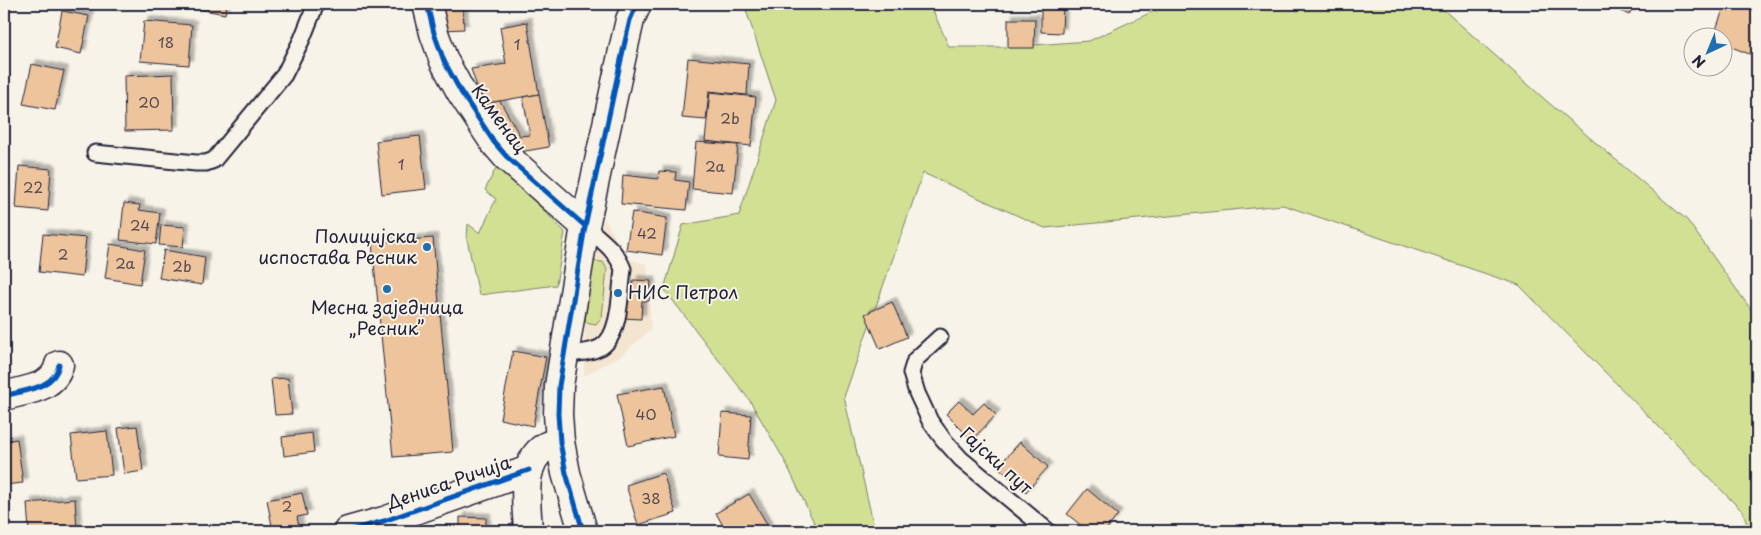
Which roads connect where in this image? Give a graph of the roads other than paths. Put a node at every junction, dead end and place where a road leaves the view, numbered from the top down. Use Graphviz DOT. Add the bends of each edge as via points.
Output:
graph roads {
  1 [pos="316,4"];
  2 [pos="427,4"];
  3 [pos="637,4"];
  4 [pos="95,153"];
  5 [pos="585,226"];
  6 [pos="940,337"];
  7 [pos="566,354"];
  8 [pos="59,365"];
  9 [pos="4,396"];
  10 [pos="560,442"];
  11 [pos="529,470"];
  12 [pos="348,531"];
  13 [pos="528,531"];
  14 [pos="583,531"];
  15 [pos="1048,531"];
  1 -- 4 [label="lane" via="284,75 214,160 196,163"];
  2 -- 5 [label="street, Каменац" via="444,61 494,142"];
  3 -- 5 [label="street" via="630,20"];
  5 -- 7 [label="street"];
  5 -- 7 [label="lane" via="608,245 623,269 615,329 601,347"];
  6 -- 15 [label="lane, Гајски пут" via="915,360 911,373 916,393 930,420 962,459"];
  7 -- 10 [label="street" via="558,414"];
  8 -- 9 [label="street" via="55,376 42,386"];
  10 -- 11 [label="street" via="546,446"];
  10 -- 14 [label="street"];
  11 -- 12 [label="street, Дениса Ричија"];
  11 -- 13 [label="street" via="526,492"];
}
